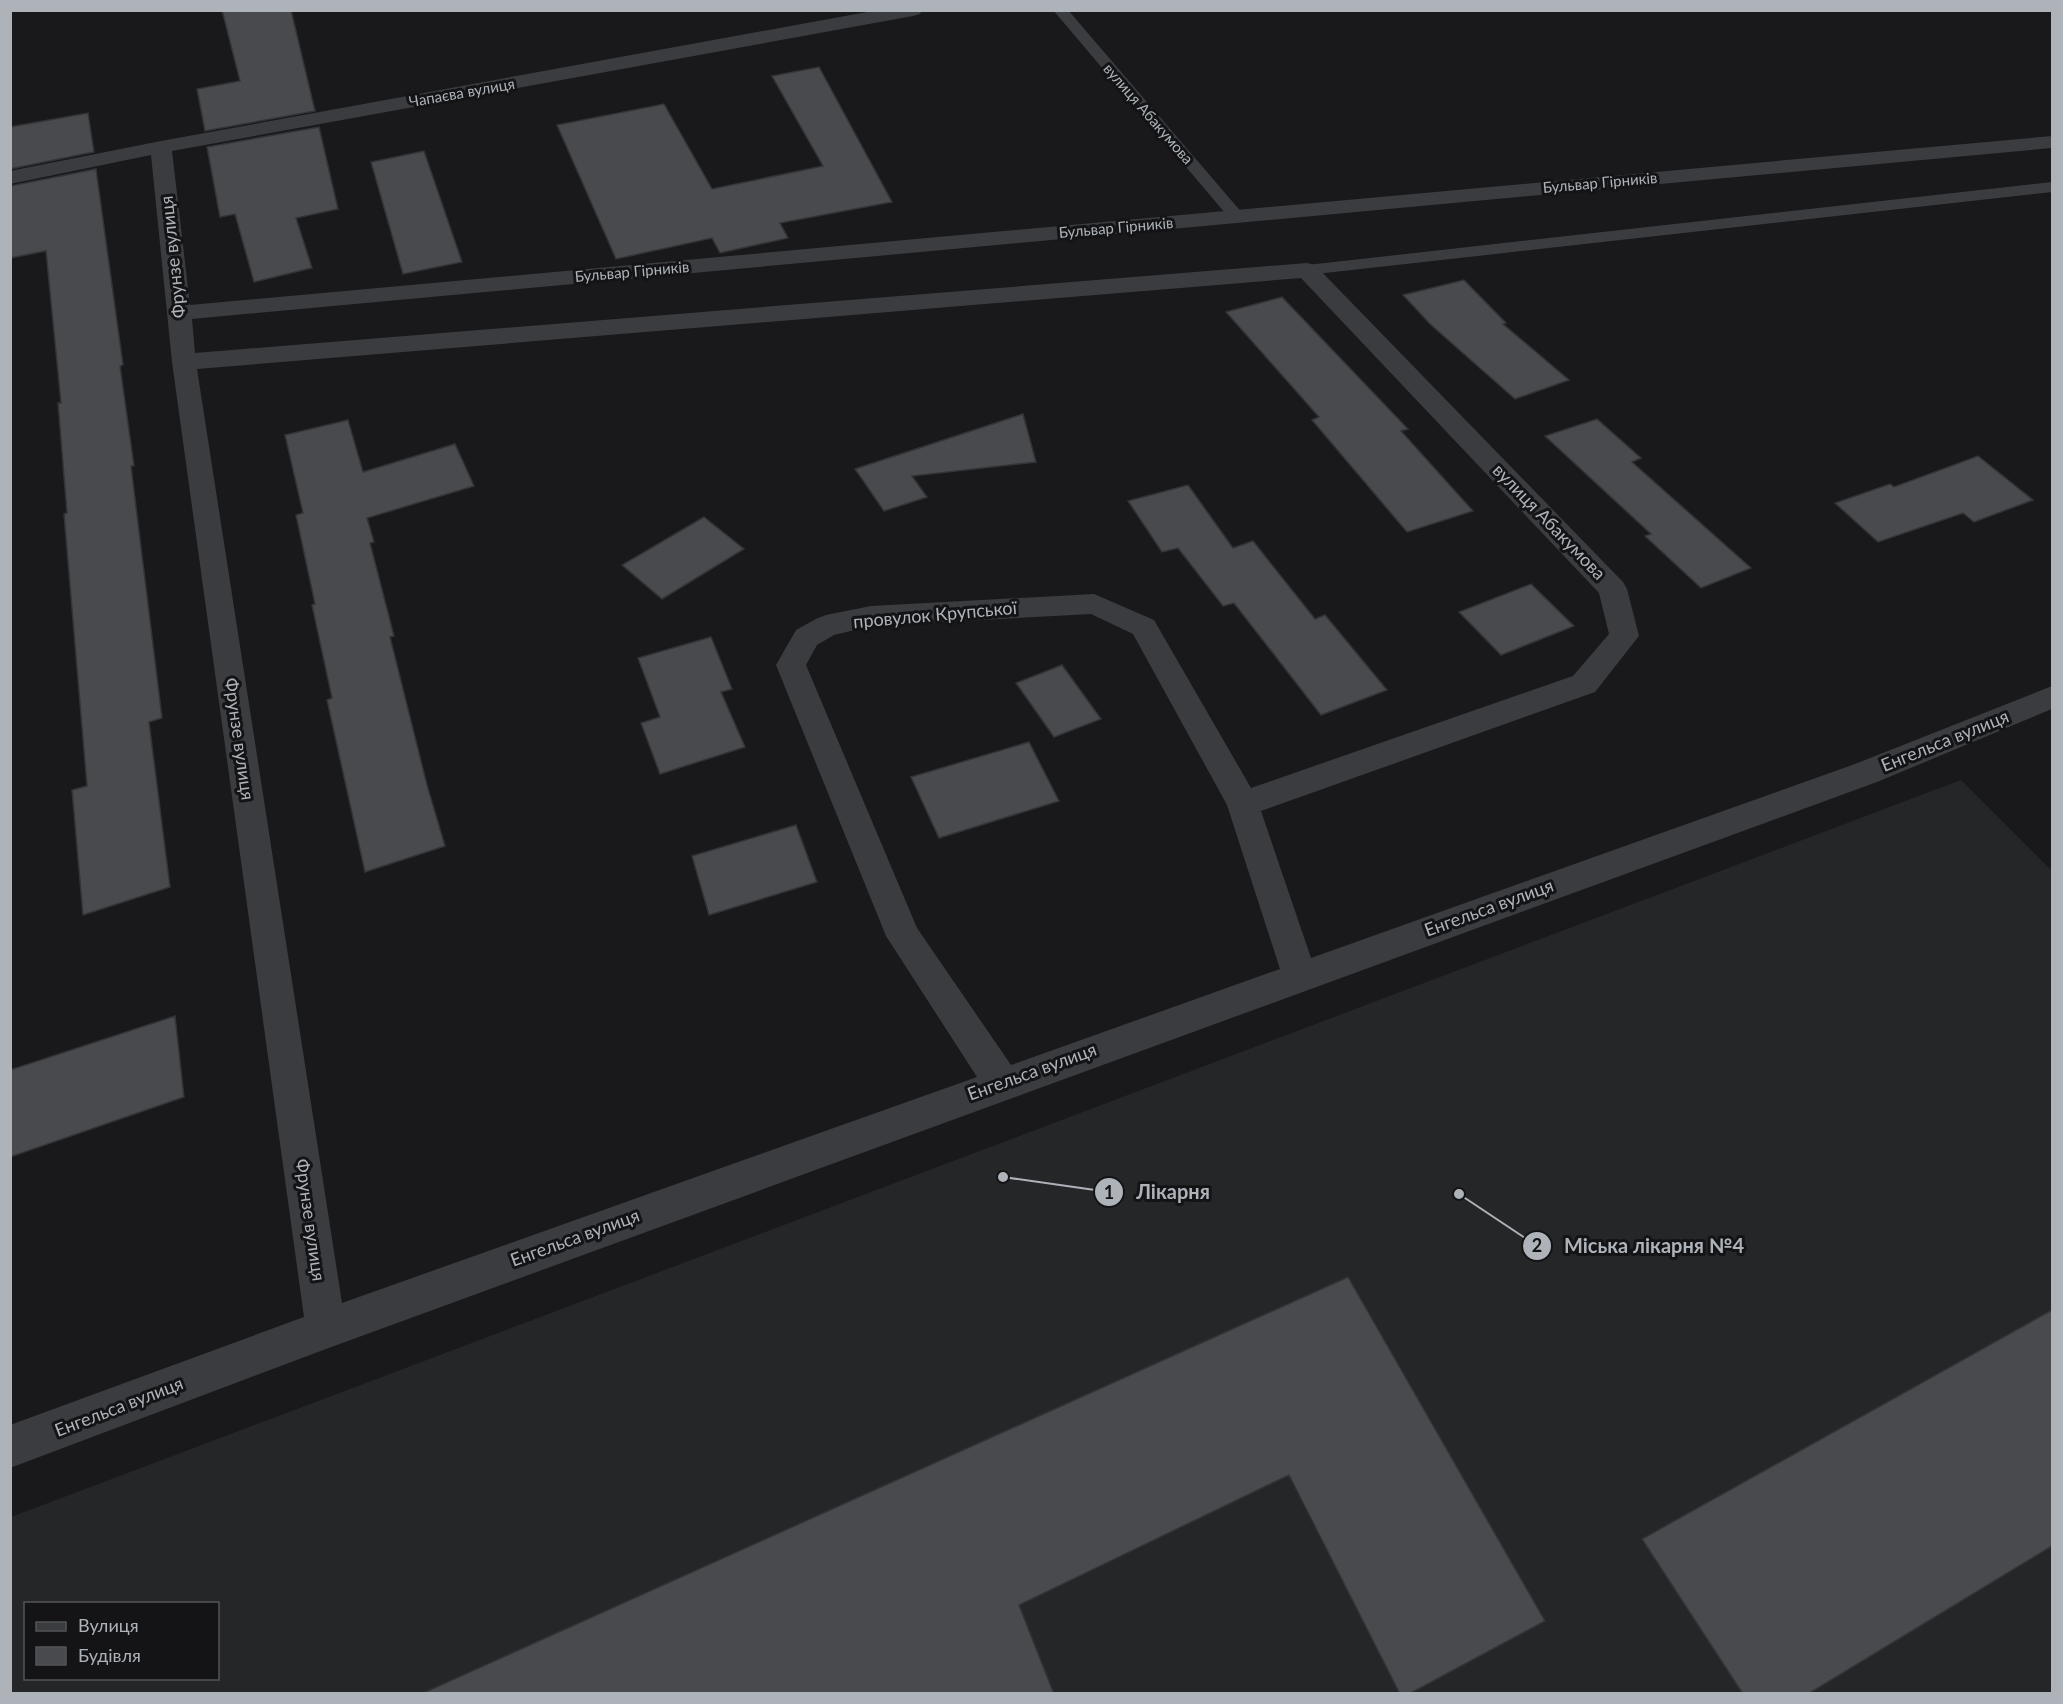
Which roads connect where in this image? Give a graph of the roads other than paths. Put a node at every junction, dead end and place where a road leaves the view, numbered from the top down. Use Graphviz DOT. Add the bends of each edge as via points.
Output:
graph roads {
  1 [pos="913,10"];
  2 [pos="1060,10"];
  3 [pos="2052,142"];
  4 [pos="161,147"];
  5 [pos="10,178"];
  6 [pos="2052,187"];
  7 [pos="1237,217"];
  8 [pos="1307,270"];
  9 [pos="179,313"];
  10 [pos="184,362"];
  11 [pos="2052,697"];
  12 [pos="1243,804"];
  13 [pos="1299,976"];
  14 [pos="1002,1083"];
  15 [pos="326,1329"];
  16 [pos="10,1447"];
  1 -- 4 [label="street, Чапаєва вулиця"];
  2 -- 7 [label="lane, вулиця Абакумова"];
  3 -- 7 [label="street, Бульвар Гірників"];
  4 -- 5 [label="street, Чапаєва вулиця"];
  4 -- 9 [label="street, Фрунзе вулиця"];
  6 -- 8 [label="lane"];
  7 -- 9 [label="street, Бульвар Гірників"];
  8 -- 10 [label="street"];
  8 -- 12 [label="street, вулиця Абакумова" via="1613,589 1624,636 1584,684"];
  9 -- 10 [label="street, Фрунзе вулиця"];
  10 -- 15 [label="street, Фрунзе вулиця"];
  11 -- 13 [label="street, Енгельса вулиця" via="1866,772"];
  12 -- 13 [label="street, провулок Крупської"];
  12 -- 14 [label="street, провулок Крупської" via="1144,627 1094,604 871,616 826,626 806,638 790,665 903,936"];
  13 -- 14 [label="street, Енгельса вулиця"];
  14 -- 15 [label="street, Енгельса вулиця"];
  15 -- 16 [label="street, Енгельса вулиця"];
}
